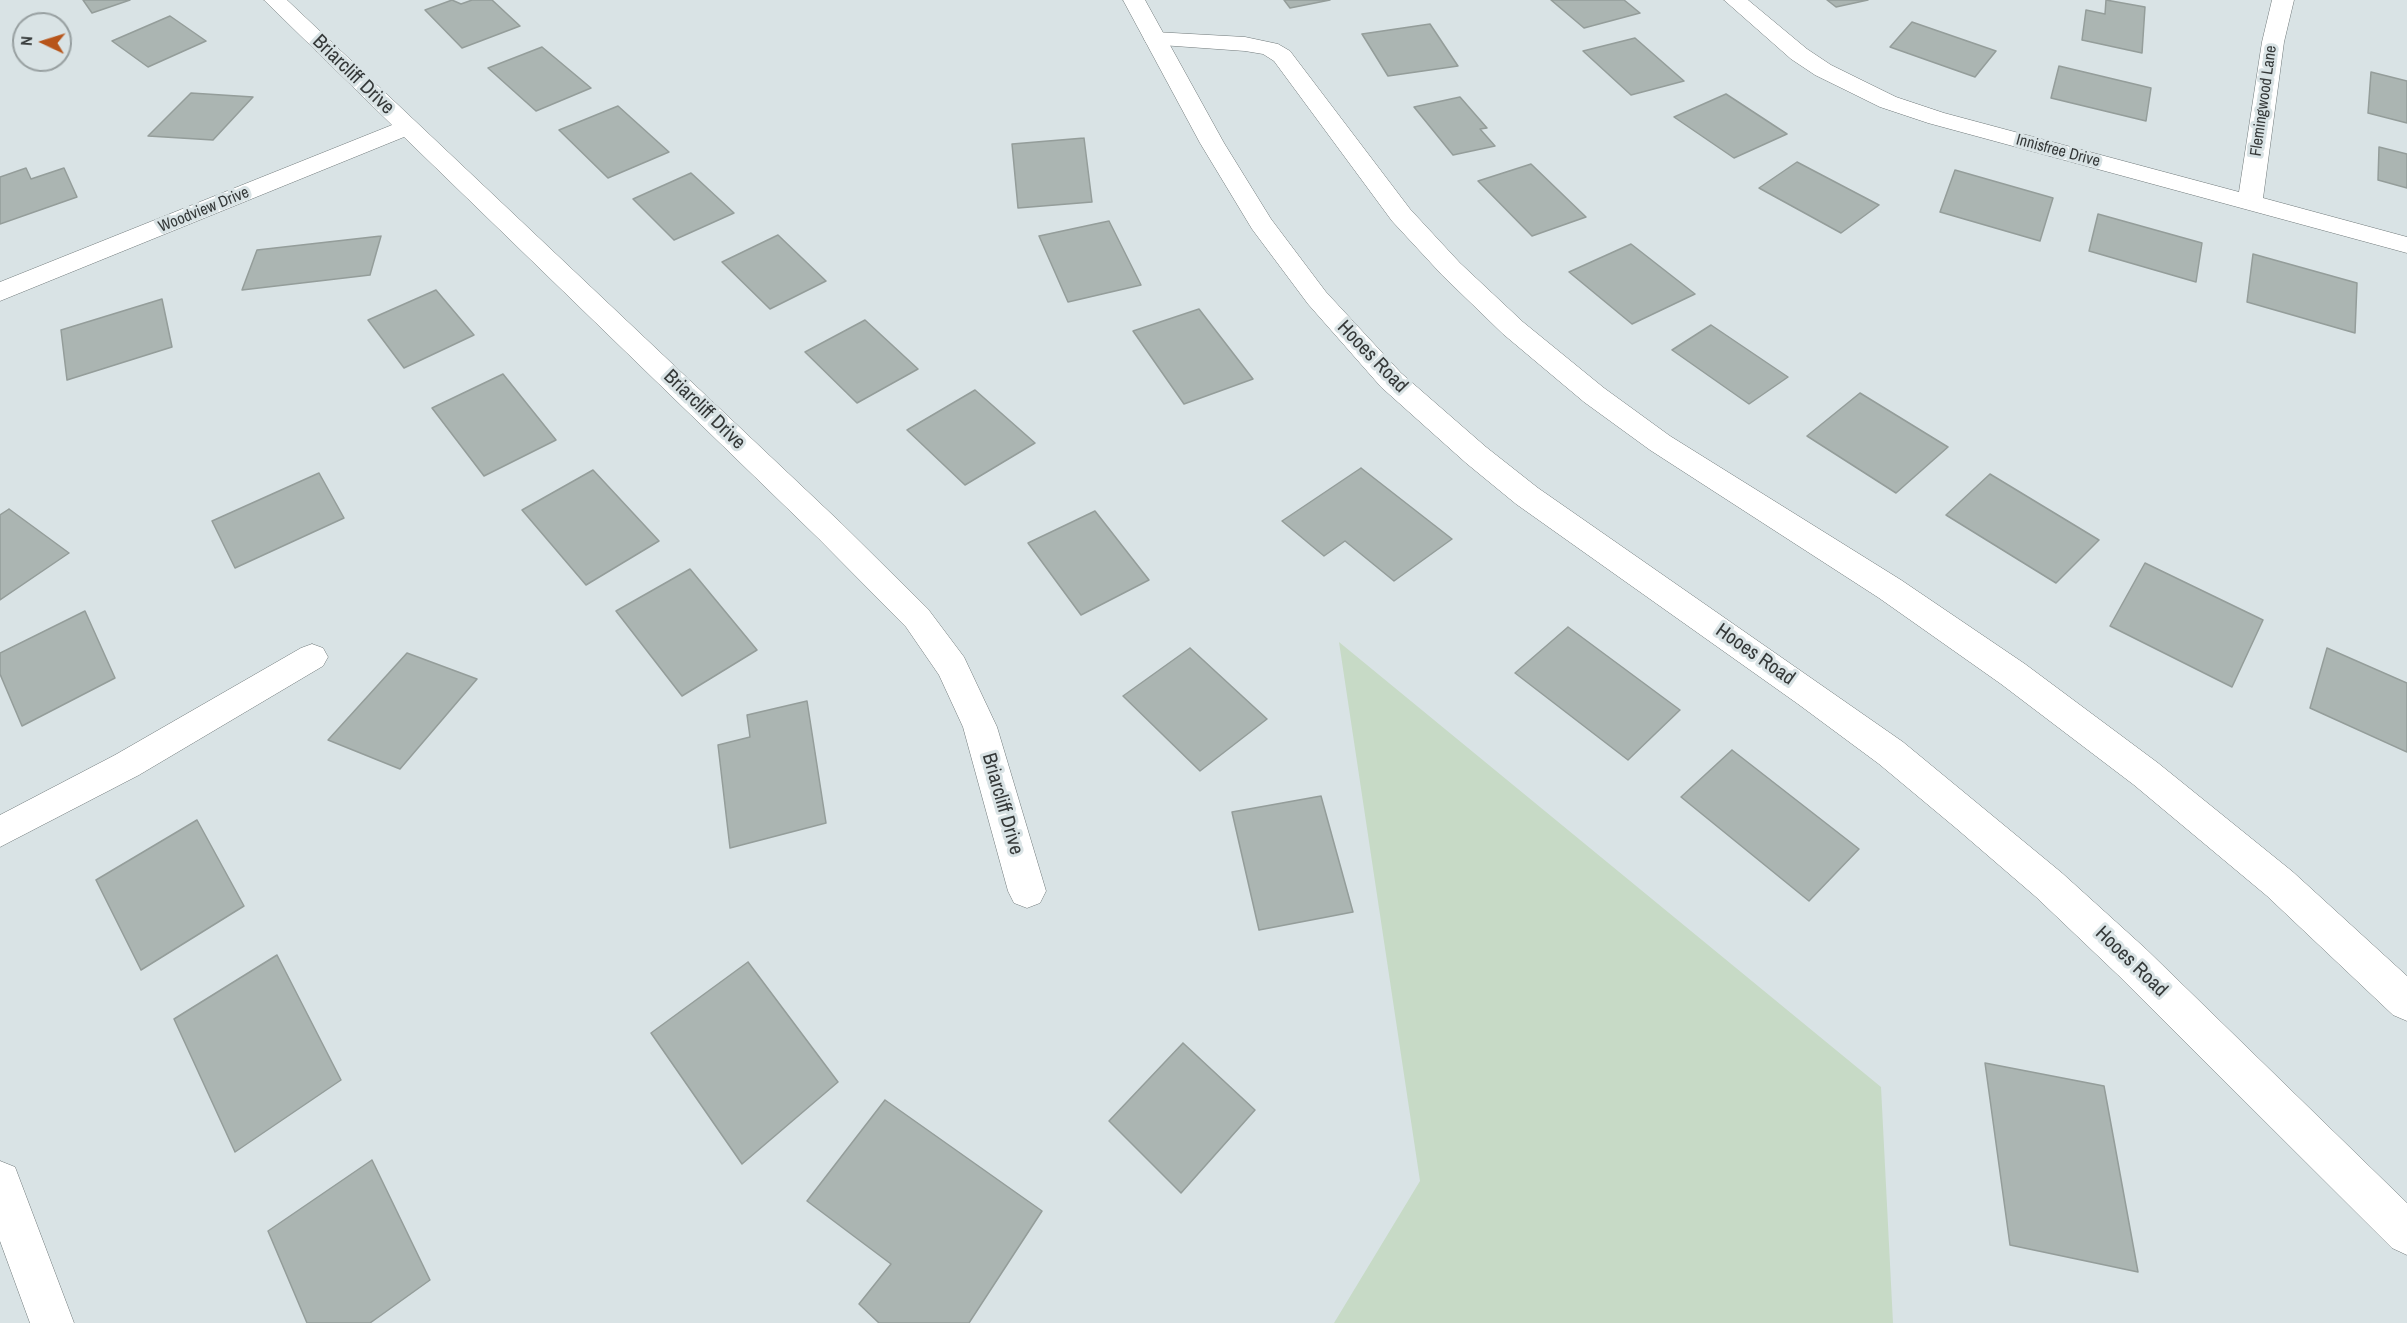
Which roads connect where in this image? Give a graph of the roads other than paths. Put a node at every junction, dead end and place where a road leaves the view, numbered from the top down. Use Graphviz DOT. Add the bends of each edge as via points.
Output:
graph roads {
  1 [pos="275,0"];
  2 [pos="1134,0"];
  3 [pos="1735,0"];
  4 [pos="2283,0"];
  5 [pos="1155,39"];
  6 [pos="408,127"];
  7 [pos="2250,204"];
  8 [pos="2407,245"];
  9 [pos="0,292"];
  10 [pos="312,657"];
  11 [pos="0,832"];
  12 [pos="1026,891"];
  13 [pos="2407,1002"];
  14 [pos="0,1182"];
  15 [pos="2407,1233"];
  16 [pos="52,1323"];
  1 -- 6 [label="street, Briarcliff Drive"];
  2 -- 5 [label="street, Hooes Road"];
  3 -- 7 [label="street, Innisfree Drive" via="1815,65 1888,102"];
  4 -- 7 [label="street, Flemingwood Lane" via="2273,42"];
  5 -- 13 [label="street" via="1245,44 1282,56 1401,214 1450,269 1513,328 1660,443 1890,589 2013,674 2146,774 2280,884"];
  5 -- 15 [label="street, Hooes Road" via="1261,223 1317,298 1392,380 1527,496 1810,694 1979,825 2132,962"];
  6 -- 9 [label="street, Woodview Drive"];
  6 -- 12 [label="street, Briarcliff Drive" via="917,618 952,667 980,728"];
  7 -- 8 [label="street, Innisfree Drive"];
  10 -- 11 [label="lane" via="127,765"];
  14 -- 16 [label="street"];
}
